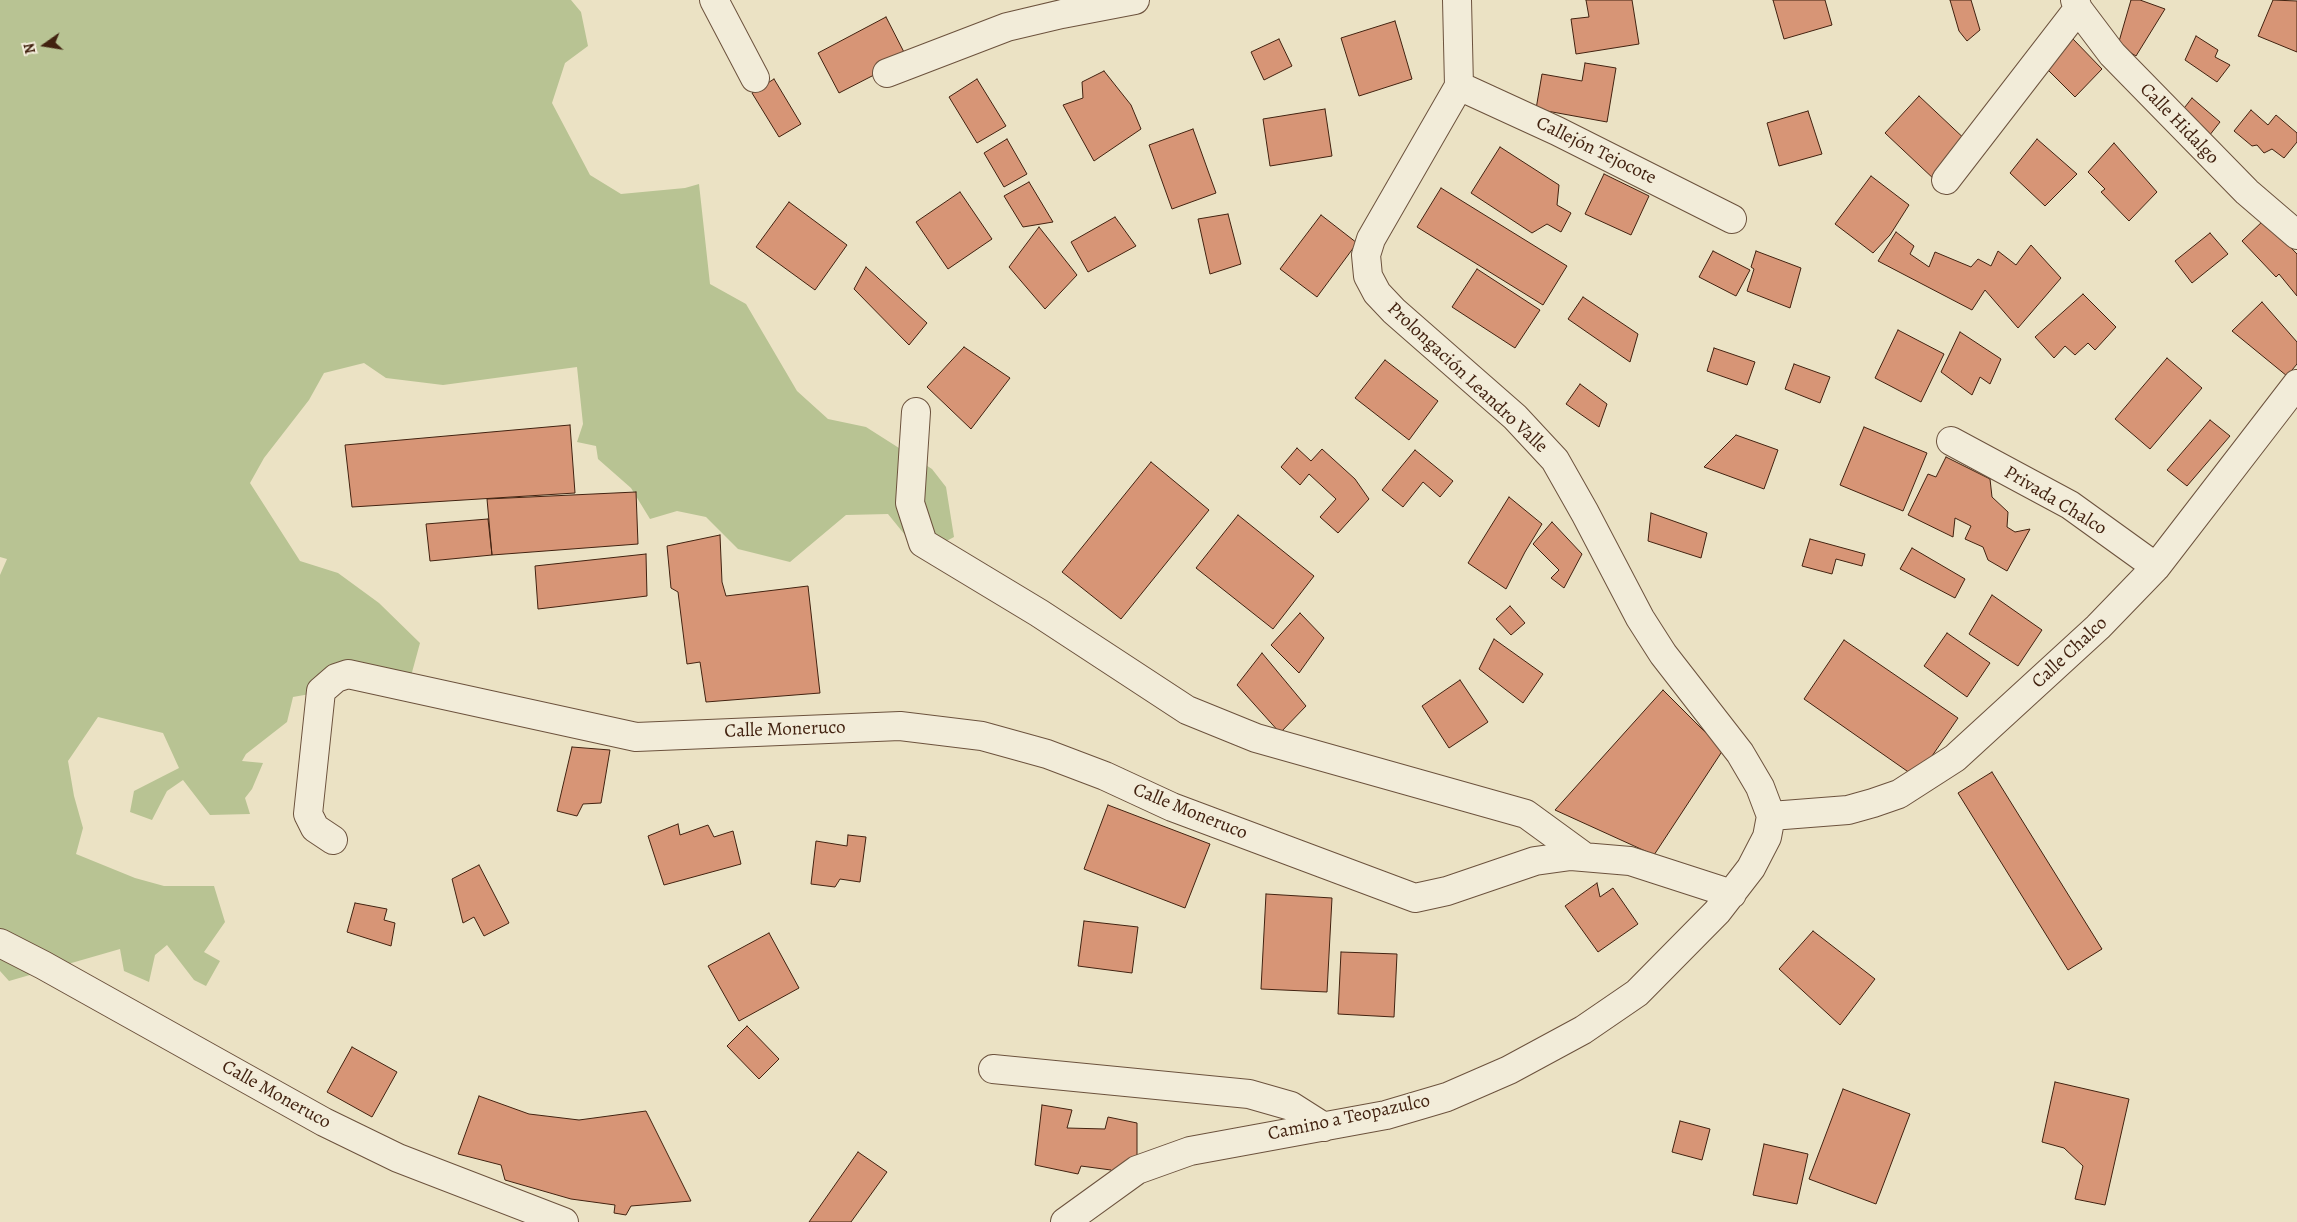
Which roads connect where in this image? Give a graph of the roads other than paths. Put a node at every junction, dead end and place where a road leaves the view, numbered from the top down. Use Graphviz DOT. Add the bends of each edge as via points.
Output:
graph roads {
  1 [pos="714,0"];
  2 [pos="1135,0"];
  3 [pos="1456,0"];
  4 [pos="2076,4"];
  5 [pos="887,73"];
  6 [pos="755,78"];
  7 [pos="1459,86"];
  8 [pos="1946,180"];
  9 [pos="1732,219"];
  10 [pos="2297,236"];
  11 [pos="2297,384"];
  12 [pos="916,412"];
  13 [pos="1951,441"];
  14 [pos="2156,567"];
  15 [pos="1771,816"];
  16 [pos="333,840"];
  17 [pos="1585,857"];
  18 [pos="1732,894"];
  19 [pos="0,943"];
  20 [pos="993,1070"];
  21 [pos="1324,1127"];
  22 [pos="564,1222"];
  23 [pos="1065,1222"];
  1 -- 6 [label="street"];
  2 -- 5 [label="street" via="1006,27"];
  3 -- 7 [label="street"];
  4 -- 8 [label="street"];
  4 -- 10 [label="street, Calle Hidalgo" via="2112,54 2158,103 2246,192"];
  7 -- 9 [label="street, Callejón Tejocote" via="1557,130"];
  7 -- 15 [label="street, Prolongación Leandro Valle" via="1371,240 1366,255 1368,276 1377,293 1394,311 1515,417 1555,460 1640,618 1662,654 1740,753 1760,787"];
  11 -- 14 [label="street, Calle Chalco"];
  12 -- 17 [label="street" via="910,503 923,543 1039,613 1187,710 1256,738 1526,814"];
  13 -- 14 [label="street, Privada Chalco" via="2070,505"];
  14 -- 15 [label="street, Calle Chalco" via="2098,627 1955,758 1924,780 1899,794 1848,810"];
  15 -- 18 [label="street, Camino a Teopazulco" via="1767,837 1751,868"];
  16 -- 17 [label="street, Calle Moneruco" via="315,828 308,814 321,691 336,678 348,674 636,736 900,726 982,736 1048,754 1172,807 1414,898 1447,891 1535,861"];
  17 -- 18 [label="street, Calle Moneruco" via="1630,861"];
  18 -- 21 [label="street, Camino a Teopazulco" via="1636,993 1582,1030 1509,1070 1448,1097 1386,1115"];
  19 -- 22 [label="street, Calle Moneruco" via="324,1122 398,1158"];
  20 -- 21 [label="street" via="1248,1094 1291,1106"];
  21 -- 23 [label="street, Camino a Teopazulco" via="1190,1151 1137,1170"];
}
